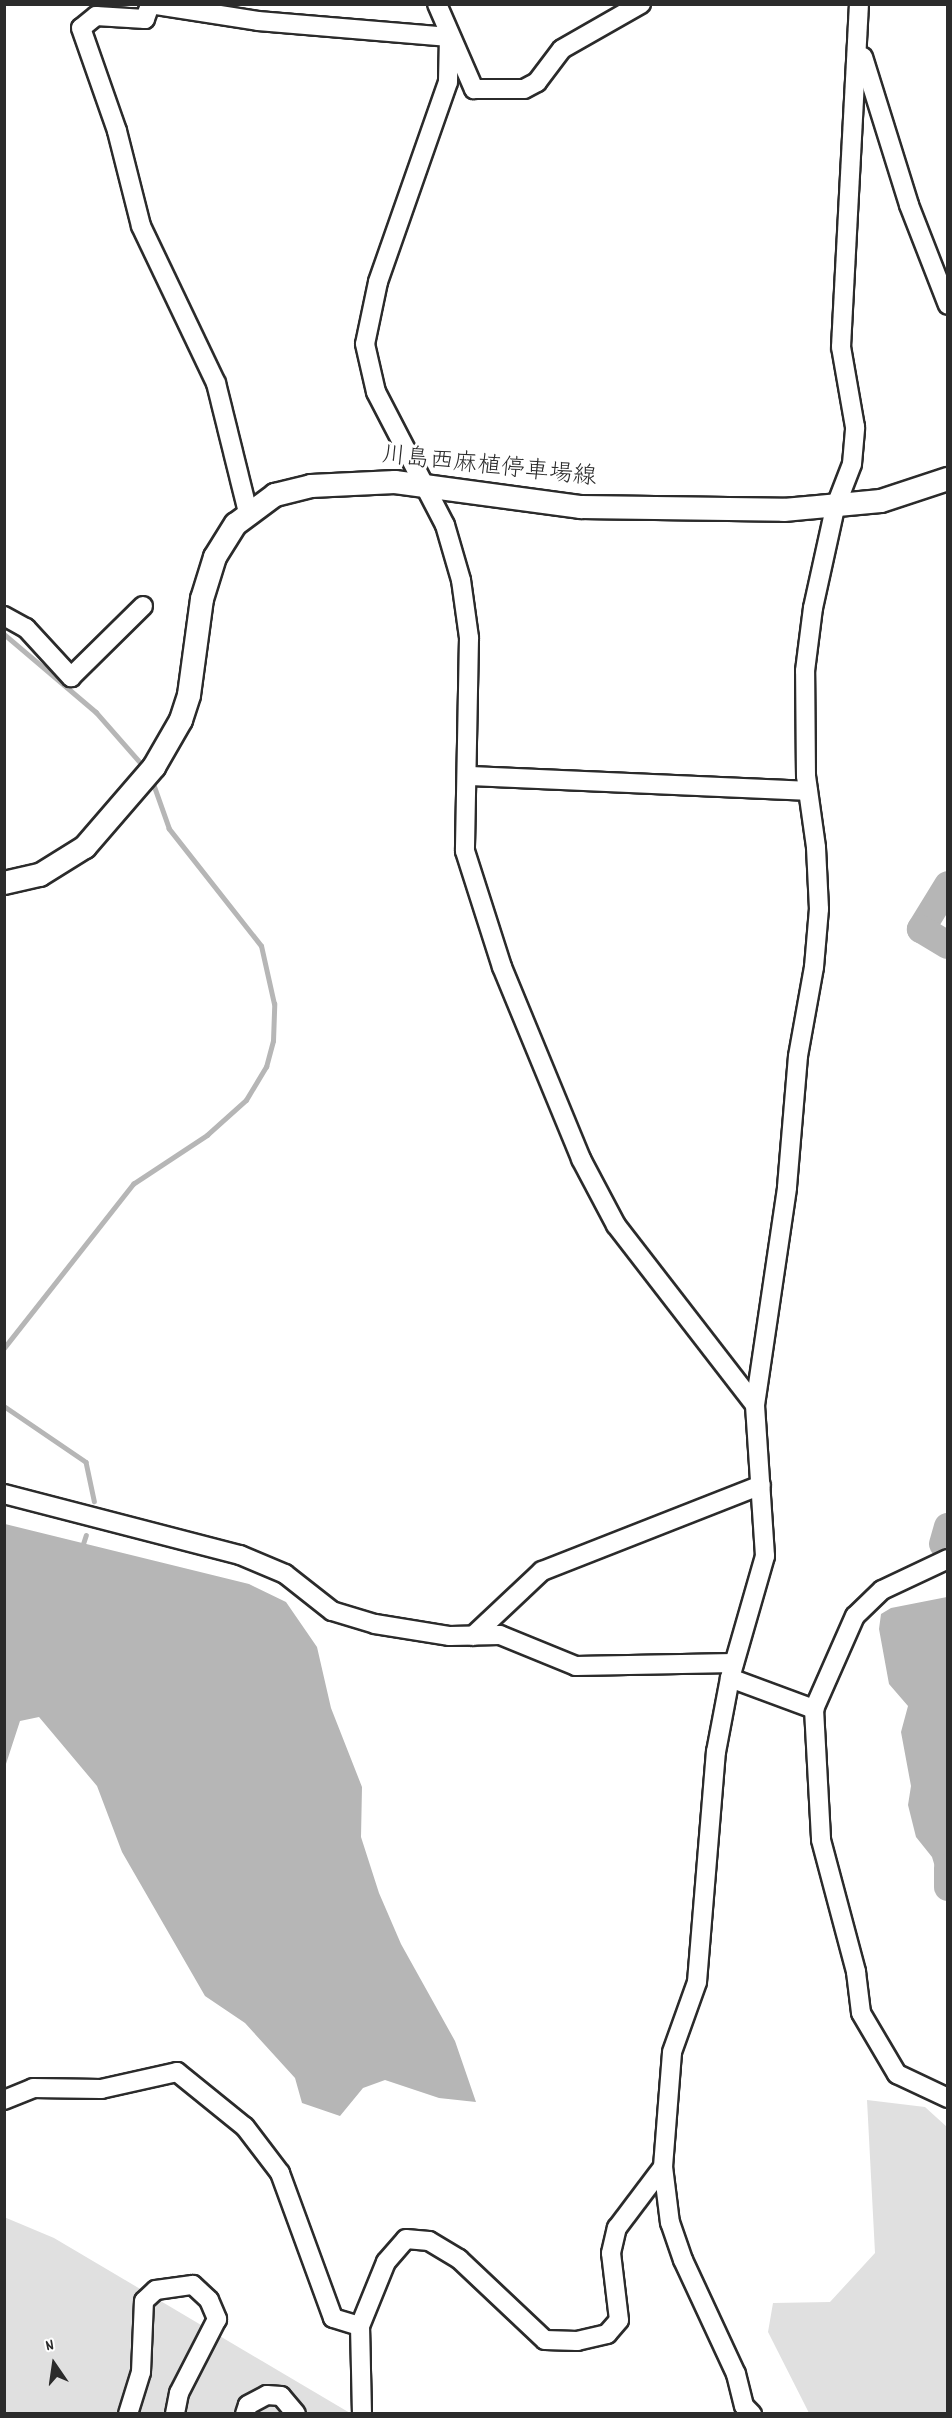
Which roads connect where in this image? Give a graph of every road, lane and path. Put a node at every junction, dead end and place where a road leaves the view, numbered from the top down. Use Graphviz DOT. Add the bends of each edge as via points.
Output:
graph roads {
  1 [pos="437,4"];
  2 [pos="641,4"];
  3 [pos="859,4"];
  4 [pos="150,5"];
  5 [pos="449,37"];
  6 [pos="859,44"];
  7 [pos="948,305"];
  8 [pos="948,479"];
  9 [pos="424,485"];
  10 [pos="836,508"];
  11 [pos="248,512"];
  12 [pos="143,606"];
  13 [pos="4,616"];
  14 [pos="468,776"];
  15 [pos="808,791"];
  16 [pos="4,883"];
  17 [pos="755,1405"];
  18 [pos="761,1485"];
  19 [pos="4,1494"];
  20 [pos="948,1559"];
  21 [pos="472,1636"];
  22 [pos="732,1671"];
  23 [pos="814,1709"];
  24 [pos="948,2098"];
  25 [pos="4,2100"];
  26 [pos="663,2167"];
  27 [pos="360,2326"];
  28 [pos="128,2414"];
  29 [pos="175,2414"];
  30 [pos="245,2414"];
  31 [pos="296,2414"];
  32 [pos="362,2414"];
  33 [pos="752,2414"];
  1 -- 5 [label="street"];
  2 -- 5 [label="street" via="562,49 537,82 524,89 474,89"];
  3 -- 6 [label="street"];
  4 -- 5 [label="street" via="258,21"];
  4 -- 11 [label="street" via="145,19 96,16 81,28 117,131 141,226 216,383"];
  5 -- 9 [label="street" via="448,82 378,282 365,344 387,418"];
  6 -- 7 [label="street" via="909,205"];
  6 -- 10 [label="street" via="841,347 855,426 852,464"];
  8 -- 10 [label="main road, 川島西麻植停車場線" via="881,501"];
  9 -- 10 [label="main road, 川島西麻植停車場線" via="581,507"];
  9 -- 11 [label="main road, 川島西麻植停車場線" via="395,482 311,486 275,495"];
  9 -- 14 [label="street" via="445,525 461,580 469,638"];
  10 -- 15 [label="street" via="813,608 805,671"];
  11 -- 16 [label="main road, 川島西麻植停車場線" via="225,539 207,577 189,695 154,767 85,847 40,875"];
  12 -- 13 [label="street" via="71,677 26,628"];
  14 -- 15 [label="street"];
  14 -- 17 [label="street" via="465,851 502,967 581,1159 616,1224"];
  15 -- 17 [label="street" via="818,898 814,967 798,1056 787,1187"];
  17 -- 18 [label="street"];
  18 -- 21 [label="street" via="542,1570"];
  18 -- 22 [label="street" via="765,1556"];
  19 -- 21 [label="street" via="240,1555 285,1574 332,1611 424,1633"];
  20 -- 23 [label="street" via="882,1590 855,1616"];
  21 -- 22 [label="street" via="500,1635 576,1666 631,1662"];
  22 -- 23 [label="street"];
  22 -- 26 [label="street" via="716,1752 697,1982 672,2052"];
  23 -- 24 [label="street" via="821,1840 856,1971 861,2013 897,2074"];
  25 -- 27 [label="street" via="33,2088 102,2088 177,2072 244,2127 280,2173 333,2318"];
  26 -- 27 [label="street" via="617,2228 611,2253 619,2320 607,2334 577,2341 545,2340 459,2259 429,2241 406,2239 386,2262"];
  26 -- 33 [label="street" via="670,2223 736,2374 744,2406"];
  27 -- 32 [label="street"];
  28 -- 29 [label="street" via="141,2372 144,2301 156,2290 193,2285 209,2300 217,2319 180,2393"];
  30 -- 31 [label="street" via="248,2405 267,2395 281,2396"];
}
